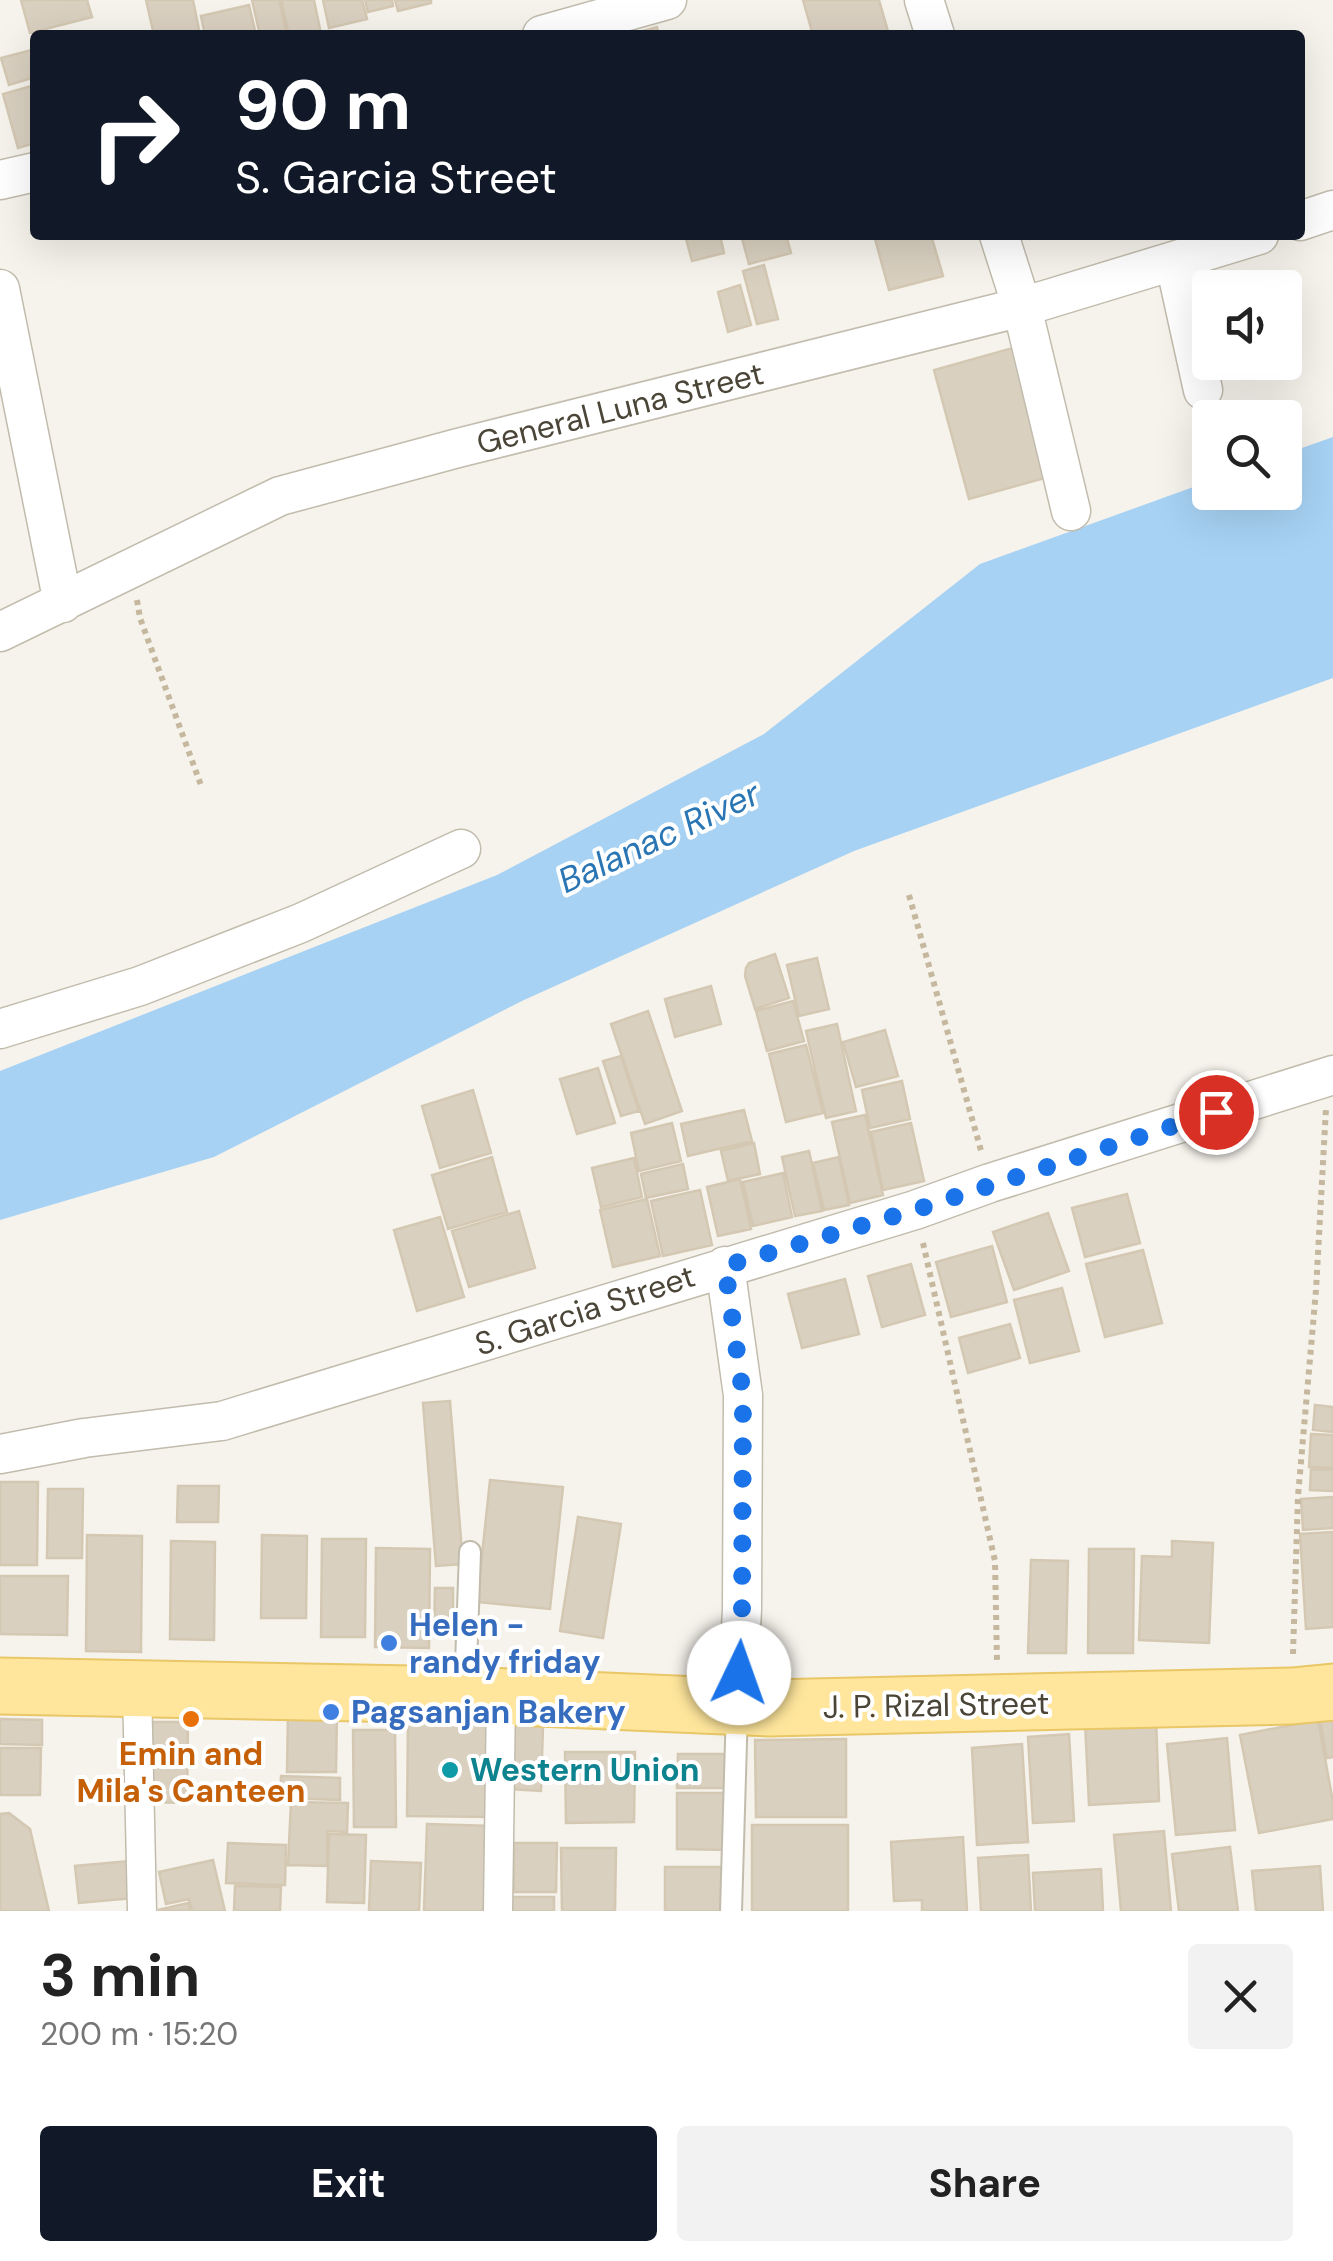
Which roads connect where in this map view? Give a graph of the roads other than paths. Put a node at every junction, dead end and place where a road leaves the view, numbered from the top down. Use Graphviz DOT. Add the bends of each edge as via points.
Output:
graph roads {
  1 [pos="667,0"];
  2 [pos="924,0"];
  3 [pos="560,30"];
  4 [pos="933,30"];
  5 [pos="30,173"];
  6 [pos="0,180"];
  7 [pos="1333,210"];
  8 [pos="1305,219"];
  9 [pos="1001,240"];
  10 [pos="1244,240"];
  11 [pos="1175,263"];
  12 [pos="0,289"];
  13 [pos="1022,307"];
  14 [pos="1203,390"];
  15 [pos="1071,511"];
  16 [pos="63,603"];
  17 [pos="0,632"];
  18 [pos="461,848"];
  19 [pos="0,1029"];
  20 [pos="1330,1076"];
  21 [pos="725,1266"];
  22 [pos="0,1454"];
  23 [pos="470,1552"];
  24 [pos="0,1686"];
  25 [pos="137,1687"];
  26 [pos="1312,1694"];
  27 [pos="483,1696"];
  28 [pos="737,1706"];
  29 [pos="142,1911"];
  30 [pos="498,1911"];
  31 [pos="731,1911"];
  1 -- 3 [label="street"];
  2 -- 4 [label="street"];
  5 -- 6 [label="street"];
  7 -- 8 [label="street"];
  9 -- 13 [label="street"];
  10 -- 11 [label="street, General Luna Street"];
  11 -- 13 [label="street, General Luna Street"];
  11 -- 14 [label="street"];
  12 -- 16 [label="street"];
  13 -- 15 [label="street"];
  13 -- 16 [label="street, General Luna Street" via="280,496"];
  16 -- 17 [label="street, General Luna Street"];
  18 -- 19 [label="street" via="283,930 140,986"];
  20 -- 21 [label="street, S. Garcia Street"];
  21 -- 22 [label="street, S. Garcia Street" via="222,1421"];
  21 -- 28 [label="street" via="743,1395"];
  23 -- 27 [label="lane"];
  24 -- 25 [label="main road, J. P. Rizal Street"];
  25 -- 27 [label="main road, J. P. Rizal Street"];
  25 -- 29 [label="street"];
  26 -- 28 [label="main road, J. P. Rizal Street"];
  27 -- 28 [label="main road, J. P. Rizal Street"];
  27 -- 30 [label="street"];
  28 -- 31 [label="lane"];
}
